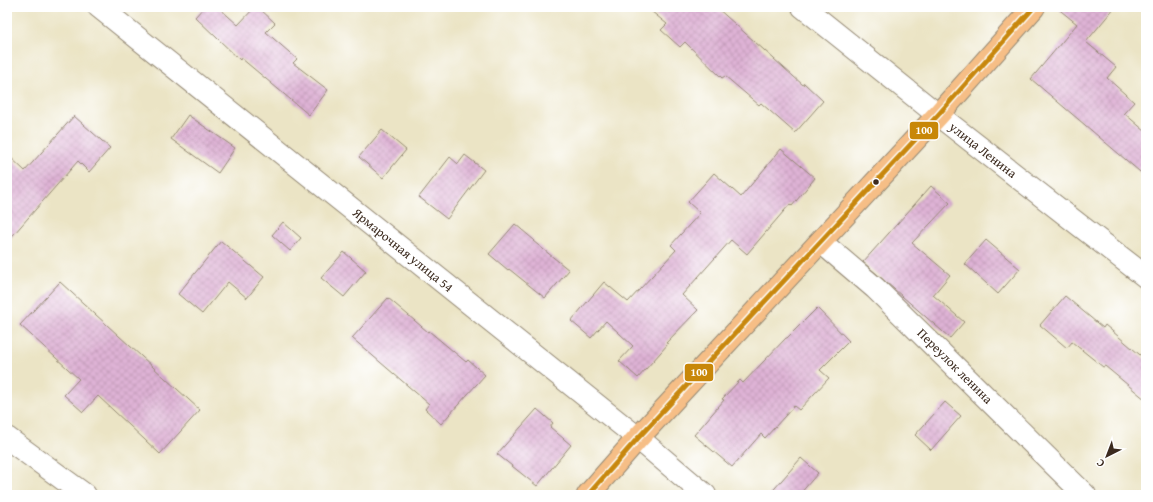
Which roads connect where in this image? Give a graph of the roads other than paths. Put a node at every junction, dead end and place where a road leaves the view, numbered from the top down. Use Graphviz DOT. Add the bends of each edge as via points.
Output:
graph roads {
  1 [pos="99,7"];
  2 [pos="803,7"];
  3 [pos="1034,7"];
  4 [pos="938,115"];
  5 [pos="821,242"];
  6 [pos="1146,277"];
  7 [pos="7,438"];
  8 [pos="638,438"];
  9 [pos="84,495"];
  10 [pos="588,495"];
  11 [pos="705,495"];
  12 [pos="1085,495"];
  1 -- 8 [label="street, Ярмарочная улица 54"];
  2 -- 4 [label="street, улица Ленина"];
  3 -- 4 [label="main road"];
  4 -- 5 [label="main road"];
  4 -- 6 [label="street, улица Ленина"];
  5 -- 8 [label="main road"];
  5 -- 12 [label="street, Переулок ленина" via="875,288"];
  7 -- 9 [label="street"];
  8 -- 10 [label="main road"];
  8 -- 11 [label="street, Ярмарочная улица 54"];
}
